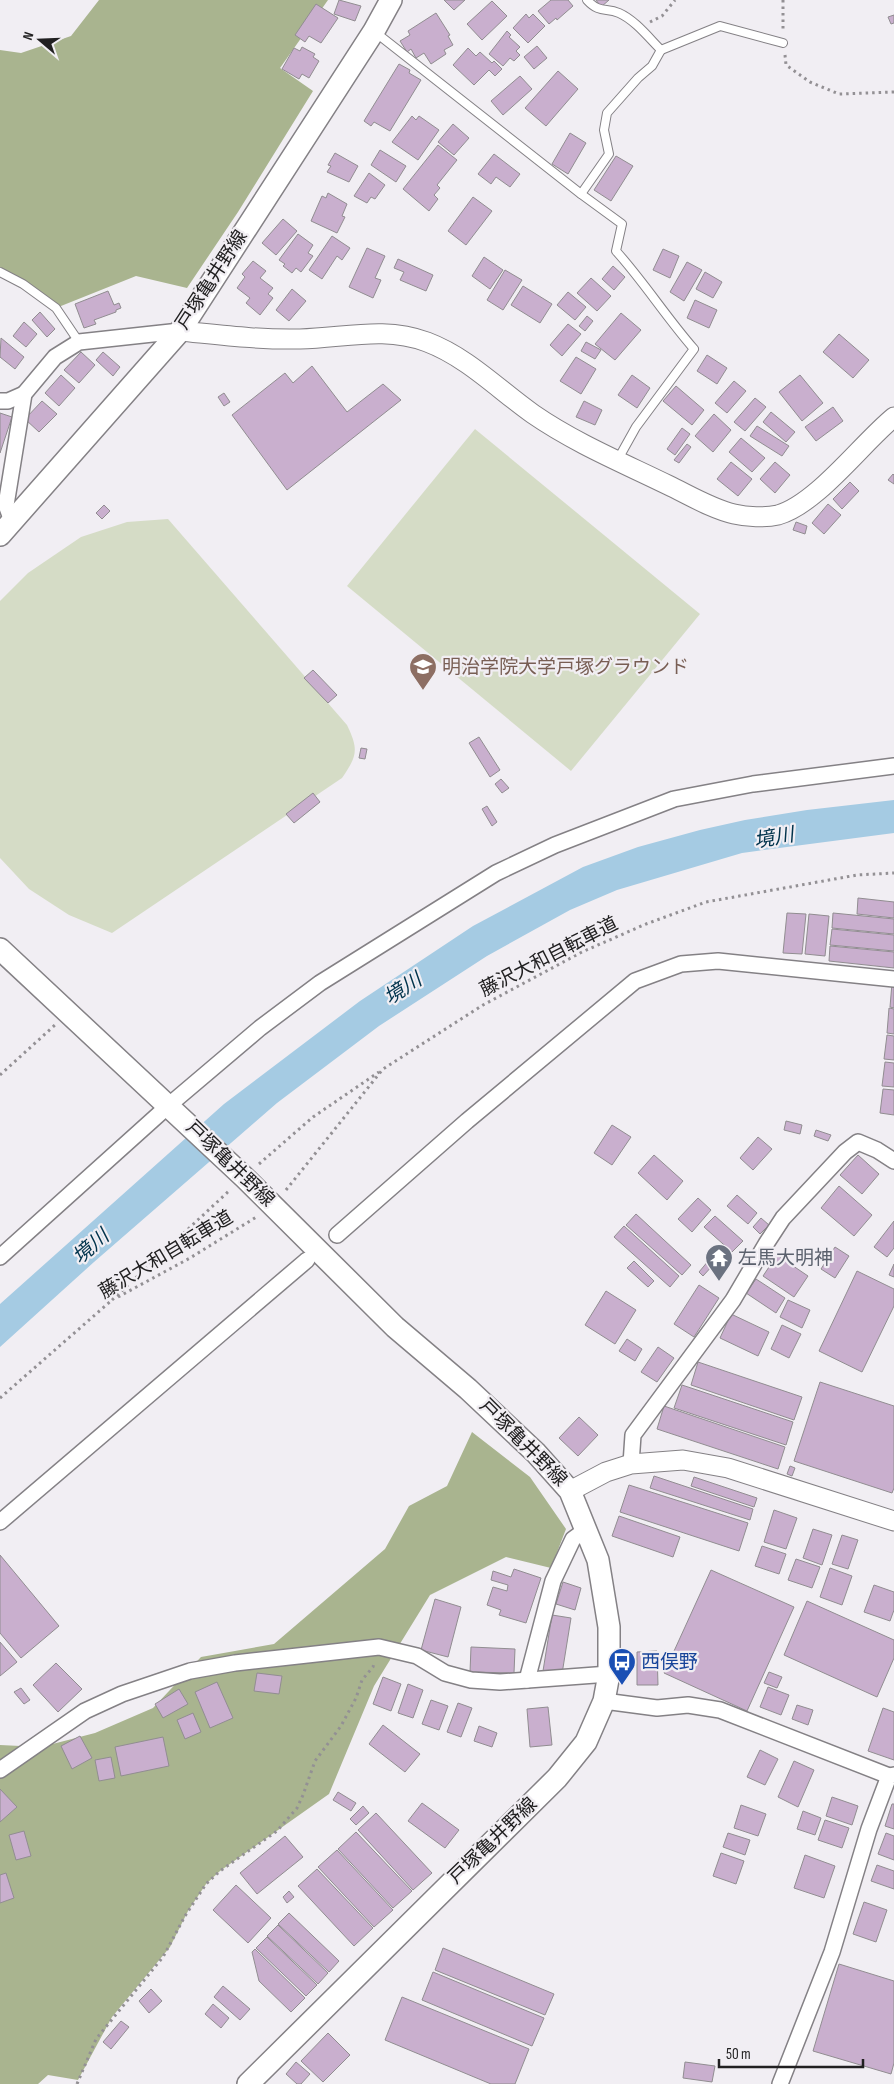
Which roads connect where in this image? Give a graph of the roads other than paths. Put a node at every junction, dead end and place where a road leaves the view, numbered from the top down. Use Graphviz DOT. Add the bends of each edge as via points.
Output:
graph roads {
  1 [pos="391,0"];
  2 [pos="587,0"];
  3 [pos="374,31"];
  4 [pos="783,43"];
  5 [pos="661,50"];
  6 [pos="580,194"];
  7 [pos="0,272"];
  8 [pos="180,331"];
  9 [pos="79,342"];
  10 [pos="24,394"];
  11 [pos="0,401"];
  12 [pos="894,417"];
  13 [pos="617,461"];
  14 [pos="6,528"];
  15 [pos="894,766"];
  16 [pos="0,949"];
  17 [pos="894,979"];
  18 [pos="172,1109"];
  19 [pos="894,1161"];
  20 [pos="337,1235"];
  21 [pos="0,1257"];
  22 [pos="307,1260"];
  23 [pos="631,1464"];
  24 [pos="570,1491"];
  25 [pos="894,1521"];
  26 [pos="0,1522"];
  27 [pos="587,1529"];
  28 [pos="609,1674"];
  29 [pos="527,1680"];
  30 [pos="604,1701"];
  31 [pos="0,1770"];
  32 [pos="891,1776"];
  33 [pos="248,2084"];
  34 [pos="780,2084"];
  1 -- 3 [label="main road, 戸塚亀井野線"];
  2 -- 5 [label="lane" via="603,11 618,13"];
  3 -- 6 [label="lane"];
  3 -- 8 [label="main road, 戸塚亀井野線"];
  4 -- 5 [label="lane" via="720,26"];
  5 -- 6 [label="lane" via="652,66 607,113 604,130 609,154"];
  6 -- 13 [label="lane" via="622,224 616,251 694,349 636,427"];
  7 -- 9 [label="lane" via="56,308"];
  8 -- 9 [label="street"];
  8 -- 13 [label="street" via="256,340 372,333 428,342 455,356 535,415"];
  8 -- 14 [label="main road, 戸塚亀井野線"];
  9 -- 10 [label="street" via="55,357"];
  10 -- 11 [label="street"];
  10 -- 14 [label="street" via="6,505"];
  12 -- 13 [label="street" via="813,494 778,515 733,514"];
  15 -- 18 [label="street" via="754,784 674,799 555,845 496,873 320,983 260,1028"];
  16 -- 18 [label="main road, 戸塚亀井野線"];
  17 -- 20 [label="street" via="718,961 682,964 635,981"];
  18 -- 21 [label="street"];
  18 -- 24 [label="main road, 戸塚亀井野線" via="395,1327 536,1453"];
  19 -- 23 [label="street" via="858,1142 784,1218 733,1300 633,1435"];
  22 -- 26 [label="street"];
  23 -- 24 [label="street" via="606,1472"];
  23 -- 25 [label="street" via="683,1460 718,1465"];
  24 -- 27 [label="main road, 戸塚亀井野線"];
  27 -- 28 [label="main road, 戸塚亀井野線" via="605,1593 610,1627"];
  27 -- 29 [label="street" via="572,1539 553,1581"];
  28 -- 29 [label="street"];
  28 -- 30 [label="main road, 戸塚亀井野線"];
  29 -- 31 [label="street" via="472,1680 445,1673 417,1656 379,1647 235,1663 190,1671 122,1694 85,1711"];
  30 -- 32 [label="street" via="657,1708 688,1705 720,1710"];
  30 -- 33 [label="main road, 戸塚亀井野線" via="586,1742 557,1778"];
  32 -- 34 [label="street" via="869,1829 832,1952"];
}
